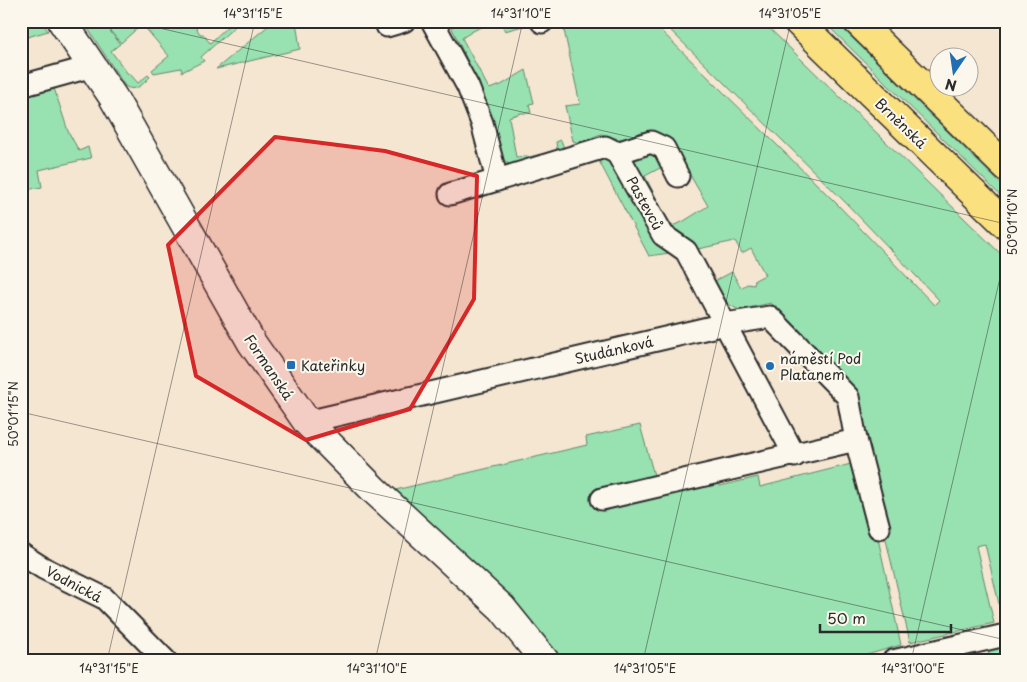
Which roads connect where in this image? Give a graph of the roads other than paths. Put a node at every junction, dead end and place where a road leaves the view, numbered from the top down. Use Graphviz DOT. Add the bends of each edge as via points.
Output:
graph roads {
  1 [pos="62,21"];
  2 [pos="432,21"];
  3 [pos="797,21"];
  4 [pos="857,21"];
  5 [pos="93,66"];
  6 [pos="21,86"];
  7 [pos="618,153"];
  8 [pos="1006,167"];
  9 [pos="678,176"];
  10 [pos="497,180"];
  11 [pos="450,194"];
  12 [pos="1006,225"];
  13 [pos="725,324"];
  14 [pos="307,422"];
  15 [pos="856,440"];
  16 [pos="795,456"];
  17 [pos="602,499"];
  18 [pos="879,528"];
  19 [pos="21,554"];
  20 [pos="1001,636"];
  21 [pos="972,652"];
  22 [pos="166,661"];
  23 [pos="544,661"];
  24 [pos="893,661"];
  1 -- 5 [label="street, Formanská"];
  2 -- 10 [label="street" via="468,87 482,123"];
  3 -- 12 [label="highway, Brněnská"];
  4 -- 8 [label="highway"];
  5 -- 6 [label="street"];
  5 -- 14 [label="street, Formanská" via="252,343"];
  7 -- 9 [label="street" via="651,142 664,148"];
  7 -- 10 [label="street" via="605,147"];
  7 -- 13 [label="street, Pastevců" via="663,235 686,252"];
  10 -- 11 [label="street"];
  13 -- 14 [label="street, Studánková"];
  13 -- 15 [label="street, Studánková" via="770,317 848,397"];
  13 -- 16 [label="street"];
  14 -- 23 [label="street, Formanská" via="374,490 502,608"];
  15 -- 16 [label="street"];
  15 -- 18 [label="street, Studánková"];
  16 -- 17 [label="street"];
  19 -- 22 [label="street, Vodnická" via="104,598"];
  20 -- 21 [label="street"];
  21 -- 24 [label="street"];
}
